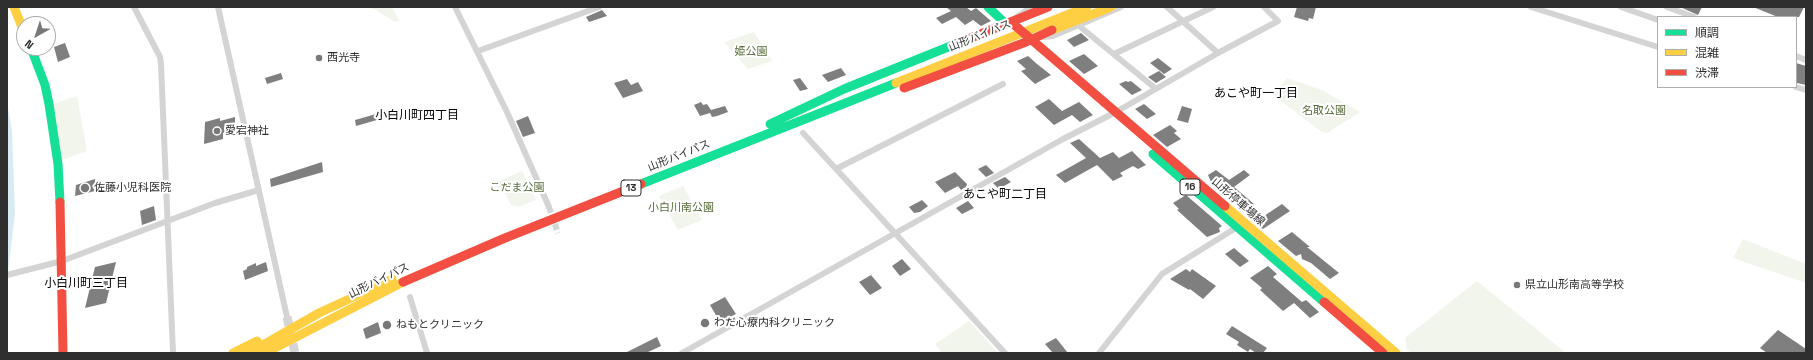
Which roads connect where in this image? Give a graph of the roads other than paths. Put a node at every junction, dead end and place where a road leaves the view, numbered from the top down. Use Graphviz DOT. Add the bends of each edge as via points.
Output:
graph roads {
  1 [pos="134,7"];
  2 [pos="218,7"];
  3 [pos="455,7"];
  4 [pos="599,7"];
  5 [pos="988,7"];
  6 [pos="994,7"];
  7 [pos="1031,7"];
  8 [pos="1048,7"];
  9 [pos="1069,7"];
  10 [pos="1087,7"];
  11 [pos="1111,7"];
  12 [pos="1121,7"];
  13 [pos="1167,7"];
  14 [pos="1213,7"];
  15 [pos="1264,7"];
  16 [pos="1531,7"];
  17 [pos="1621,7"];
  18 [pos="1667,7"];
  19 [pos="1691,16"];
  20 [pos="1657,20"];
  21 [pos="1183,21"];
  22 [pos="1009,23"];
  23 [pos="1034,24"];
  24 [pos="1078,25"];
  25 [pos="1001,37"];
  26 [pos="1030,40"];
  27 [pos="1657,47"];
  28 [pos="478,51"];
  29 [pos="1218,53"];
  30 [pos="1114,54"];
  31 [pos="34,56"];
  32 [pos="1003,84"];
  33 [pos="1155,88"];
  34 [pos="1113,114"];
  35 [pos="770,124"];
  36 [pos="803,133"];
  37 [pos="710,156"];
  38 [pos="836,169"];
  39 [pos="259,190"];
  40 [pos="552,209"];
  41 [pos="168,221"];
  42 [pos="1240,226"];
  43 [pos="895,234"];
  44 [pos="62,261"];
  45 [pos="7,275"];
  46 [pos="372,287"];
  47 [pos="410,297"];
  48 [pos="292,320"];
  49 [pos="324,322"];
  50 [pos="63,353"];
  51 [pos="173,353"];
  52 [pos="233,353"];
  53 [pos="249,353"];
  54 [pos="265,353"];
  55 [pos="278,353"];
  56 [pos="427,353"];
  57 [pos="682,353"];
  58 [pos="1005,353"];
  59 [pos="1099,353"];
  60 [pos="1382,353"];
  61 [pos="1396,353"];
  1 -- 41 [label="street" via="160,57"];
  2 -- 39 [label="street"];
  3 -- 28 [label="street"];
  4 -- 28 [label="street"];
  5 -- 22 [label="main road"];
  6 -- 22 [label="main road"];
  7 -- 22 [label="street"];
  8 -- 22 [label="main road"];
  9 -- 23 [label="main road, 山形バイパス / 13"];
  10 -- 23 [label="main road, 山形バイパス / 13"];
  11 -- 26 [label="main road"];
  12 -- 24 [label="street"];
  13 -- 21 [label="street"];
  14 -- 21 [label="street"];
  15 -- 29 [label="street" via="1278,20"];
  16 -- 27 [label="street"];
  17 -- 20 [label="street"];
  18 -- 19 [label="street"];
  21 -- 29 [label="street"];
  21 -- 30 [label="street"];
  22 -- 26 [label="main road, 山形停車場線 / 16"];
  22 -- 35 [label="main road" via="844,89"];
  23 -- 25 [label="main road, 山形バイパス / 13"];
  24 -- 26 [label="street" via="1053,36"];
  24 -- 30 [label="street"];
  25 -- 35 [label="main road, 山形バイパス / 13"];
  25 -- 37 [label="main road, 山形バイパス / 13"];
  26 -- 34 [label="main road, 山形停車場線 / 16"];
  26 -- 37 [label="main road" via="859,105"];
  28 -- 40 [label="street"];
  29 -- 33 [label="street"];
  30 -- 33 [label="street"];
  31 -- 44 [label="main road" via="45,85 57,157"];
  32 -- 38 [label="street"];
  33 -- 34 [label="street"];
  34 -- 42 [label="main road, 山形停車場線 / 16"];
  34 -- 43 [label="street" via="1063,139"];
  35 -- 40 [label="main road, 山形バイパス / 13"];
  36 -- 38 [label="street"];
  37 -- 49 [label="main road, 山形バイパス / 13" via="505,238 408,280"];
  38 -- 43 [label="street"];
  39 -- 41 [label="street"];
  39 -- 48 [label="street"];
  40 -- 46 [label="main road, 山形バイパス / 13" via="543,217"];
  41 -- 44 [label="street"];
  41 -- 51 [label="street"];
  42 -- 59 [label="street" via="1162,274"];
  42 -- 60 [label="main road, 山形停車場線 / 16"];
  42 -- 61 [label="main road, 山形停車場線 / 16"];
  43 -- 57 [label="street"];
  43 -- 58 [label="street"];
  44 -- 45 [label="street"];
  44 -- 50 [label="main road"];
  46 -- 48 [label="main road"];
  46 -- 53 [label="main road, 山形バイパス / 13"];
  47 -- 56 [label="street"];
  48 -- 52 [label="main road" via="282,328"];
  49 -- 54 [label="main road, 山形バイパス / 13"];
  49 -- 55 [label="main road"];
}
